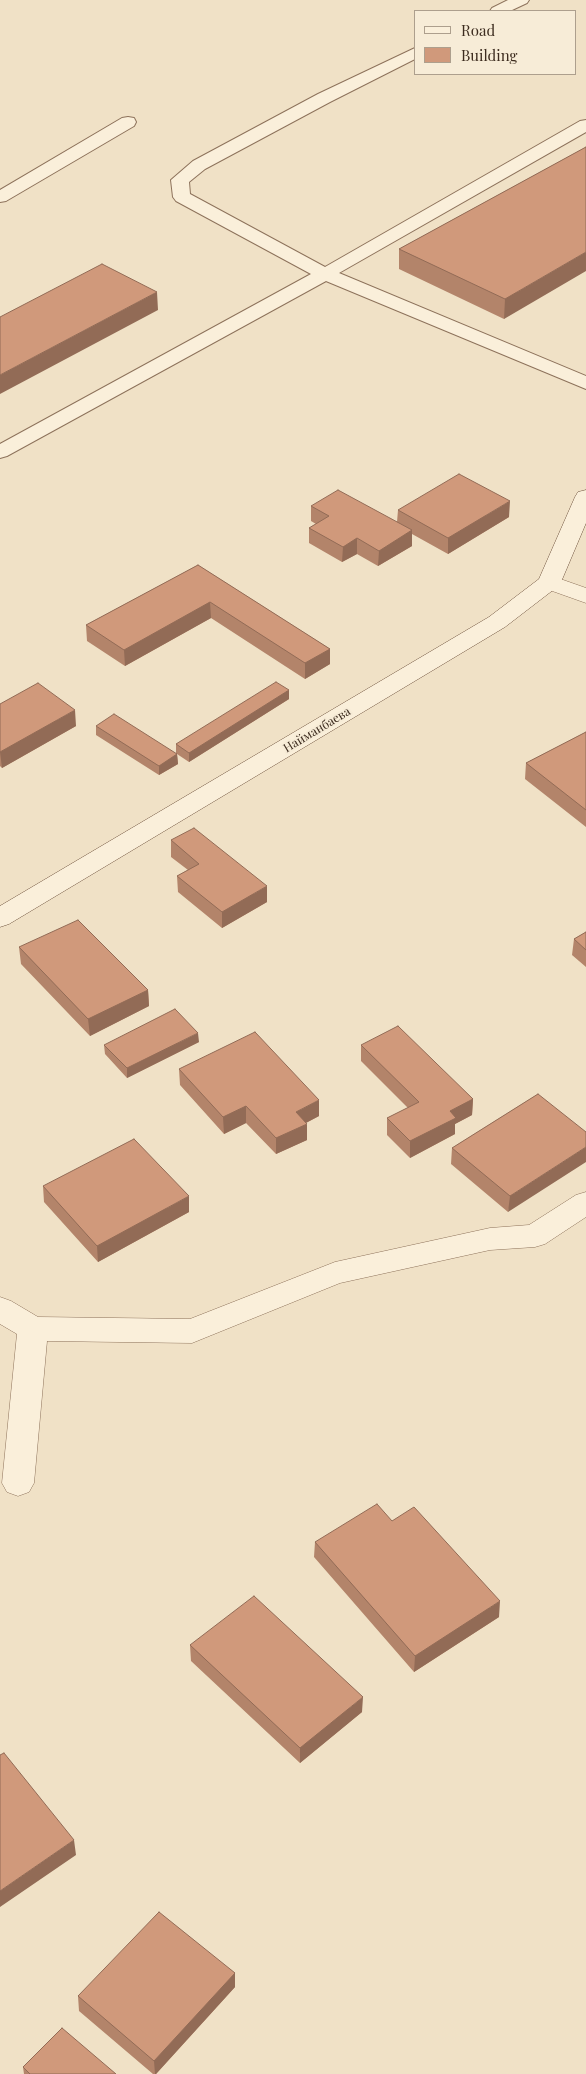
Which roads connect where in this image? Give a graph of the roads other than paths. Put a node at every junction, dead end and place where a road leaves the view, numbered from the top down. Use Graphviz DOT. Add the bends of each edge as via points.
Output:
graph roads {
  1 [pos="521,0"];
  2 [pos="500,10"];
  3 [pos="414,53"];
  4 [pos="128,122"];
  5 [pos="586,125"];
  6 [pos="0,197"];
  7 [pos="325,274"];
  8 [pos="586,384"];
  9 [pos="0,452"];
  10 [pos="586,497"];
  11 [pos="549,582"];
  12 [pos="586,596"];
  13 [pos="0,918"];
  14 [pos="586,1203"];
  15 [pos="0,1309"];
  16 [pos="33,1329"];
  17 [pos="18,1483"];
  1 -- 2 [label="lane"];
  3 -- 7 [label="lane" via="198,165 180,180 182,197"];
  4 -- 6 [label="lane"];
  5 -- 7 [label="lane"];
  7 -- 8 [label="lane"];
  7 -- 9 [label="lane"];
  10 -- 11 [label="main road, Найманбаева"];
  11 -- 12 [label="main road"];
  11 -- 13 [label="main road, Найманбаева" via="497,622"];
  14 -- 16 [label="main road" via="535,1236 490,1239 335,1273 192,1331"];
  15 -- 16 [label="main road"];
  16 -- 17 [label="main road"];
}
